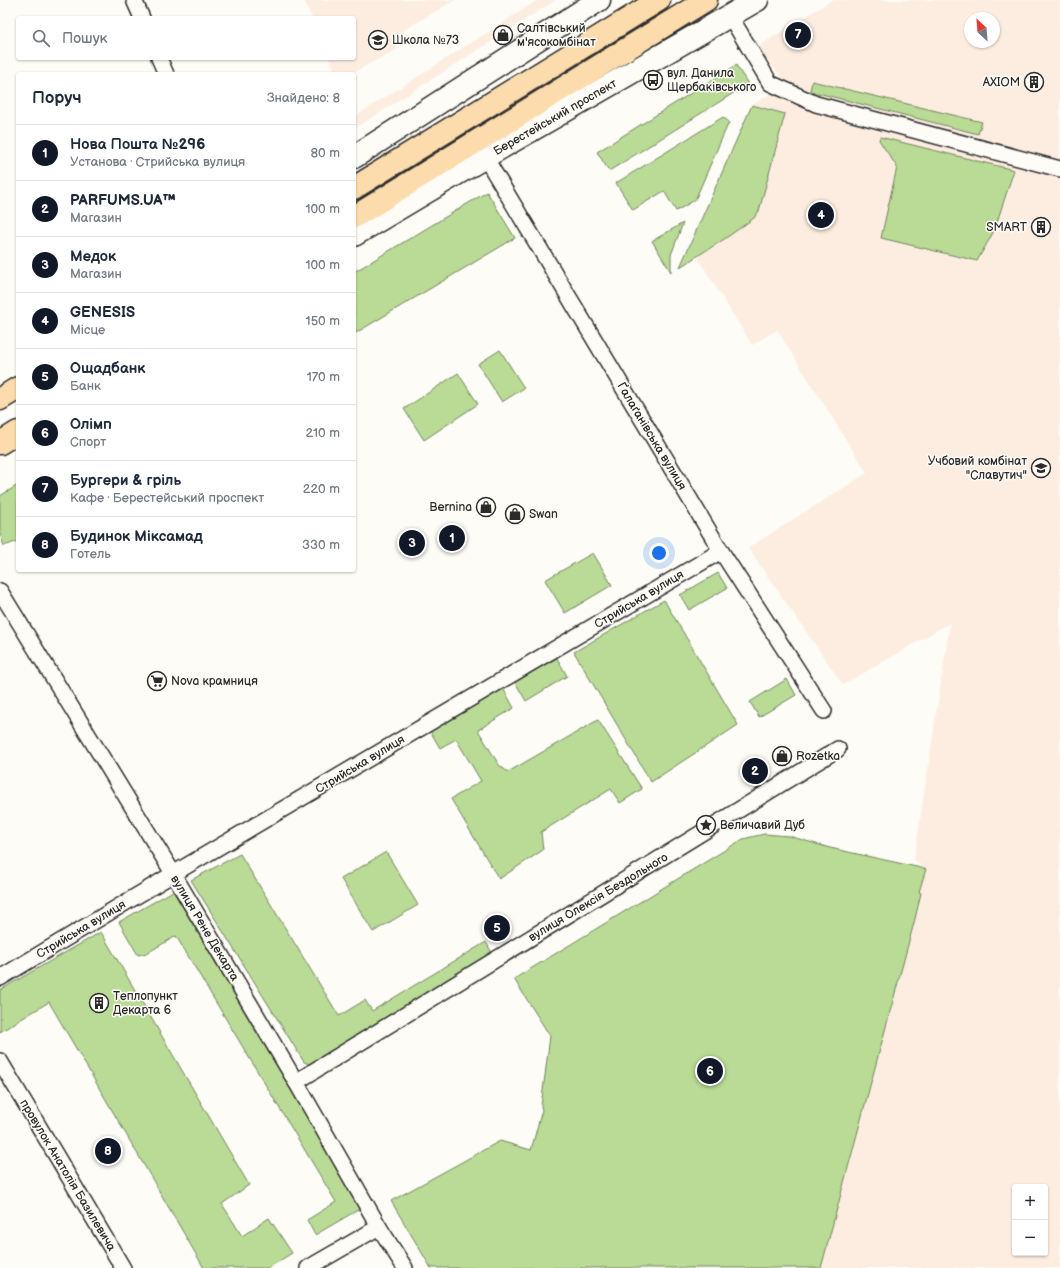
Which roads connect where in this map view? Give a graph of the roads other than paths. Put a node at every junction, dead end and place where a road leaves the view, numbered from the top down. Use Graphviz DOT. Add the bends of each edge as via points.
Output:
graph roads {
  1 [pos="134,0"];
  2 [pos="599,0"];
  3 [pos="659,0"];
  4 [pos="706,0"];
  5 [pos="757,0"];
  6 [pos="725,12"];
  7 [pos="141,16"];
  8 [pos="161,60"];
  9 [pos="165,72"];
  10 [pos="356,156"];
  11 [pos="486,157"];
  12 [pos="1060,169"];
  13 [pos="356,187"];
  14 [pos="356,216"];
  15 [pos="356,234"];
  16 [pos="16,389"];
  17 [pos="0,399"];
  18 [pos="16,433"];
  19 [pos="0,443"];
  20 [pos="721,551"];
  21 [pos="0,591"];
  22 [pos="824,711"];
  23 [pos="838,749"];
  24 [pos="173,874"];
  25 [pos="0,978"];
  26 [pos="0,1061"];
  27 [pos="296,1082"];
  28 [pos="379,1227"];
  29 [pos="123,1268"];
  30 [pos="308,1268"];
  31 [pos="406,1268"];
  1 -- 7 [label="street"];
  2 -- 10 [label="main road"];
  3 -- 13 [label="main road"];
  4 -- 14 [label="main road, Берестейський проспект"];
  5 -- 6 [label="main road, Берестейський проспект"];
  6 -- 11 [label="main road, Берестейський проспект"];
  6 -- 12 [label="street" via="770,83 816,104"];
  8 -- 9 [label="street"];
  11 -- 15 [label="main road, Берестейський проспект"];
  11 -- 20 [label="street, Ґалаґанівська вулиця"];
  16 -- 17 [label="main road"];
  18 -- 19 [label="main road"];
  20 -- 22 [label="street, Ґалаґанівська вулиця"];
  20 -- 24 [label="street, Стрийська вулиця"];
  21 -- 24 [label="street, вулиця Рене Декарта"];
  23 -- 27 [label="street, вулиця Олексія Бездольного"];
  24 -- 25 [label="street, Стрийська вулиця"];
  24 -- 27 [label="street, вулиця Рене Декарта"];
  26 -- 29 [label="street, провулок Анатолія Базилевича"];
  27 -- 28 [label="street, вулиця Рене Декарта"];
  28 -- 30 [label="street"];
  28 -- 31 [label="street, вулиця Рене Декарта"];
}
